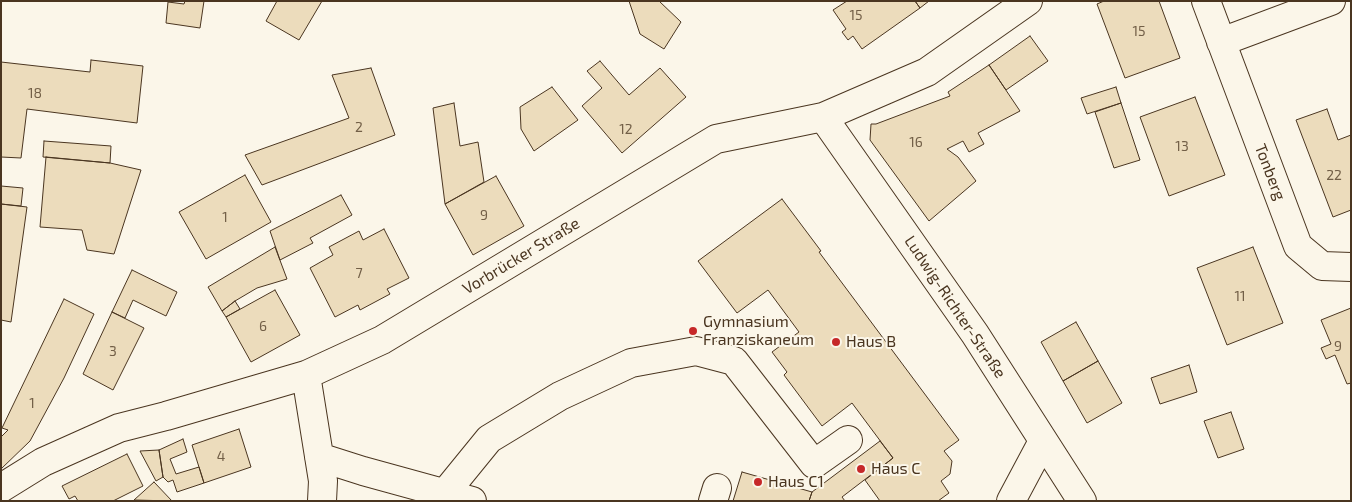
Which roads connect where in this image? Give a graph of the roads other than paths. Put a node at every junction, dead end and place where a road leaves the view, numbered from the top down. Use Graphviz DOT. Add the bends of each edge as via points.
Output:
graph roads {
  1 [pos="1028,1"];
  2 [pos="1206,1"];
  3 [pos="1331,1"];
  4 [pos="1221,42"];
  5 [pos="823,117"];
  6 [pos="1351,267"];
  7 [pos="306,375"];
  8 [pos="848,440"];
  9 [pos="1043,441"];
  10 [pos="319,457"];
  11 [pos="1,488"];
  12 [pos="445,493"];
  13 [pos="322,501"];
  14 [pos="472,501"];
  15 [pos="1010,501"];
  16 [pos="1082,501"];
  1 -- 5 [label="street, Vorbrücker Straße" via="927,72"];
  2 -- 4 [label="street, Tonberg"];
  3 -- 4 [label="street"];
  4 -- 6 [label="street, Tonberg" via="1298,246 1322,266"];
  5 -- 7 [label="street, Vorbrücker Straße" via="716,139 382,340"];
  5 -- 9 [label="street, Ludwig-Richter-Straße" via="975,334"];
  7 -- 10 [label="street"];
  7 -- 11 [label="street, Vorbrücker Straße" via="119,428 43,462"];
  8 -- 12 [label="street" via="814,464 734,361 696,351 631,363 560,396 489,439"];
  9 -- 15 [label="street"];
  9 -- 16 [label="street, Ludwig-Richter-Straße"];
  10 -- 12 [label="street"];
  10 -- 13 [label="street"];
  12 -- 14 [label="street"];
}
